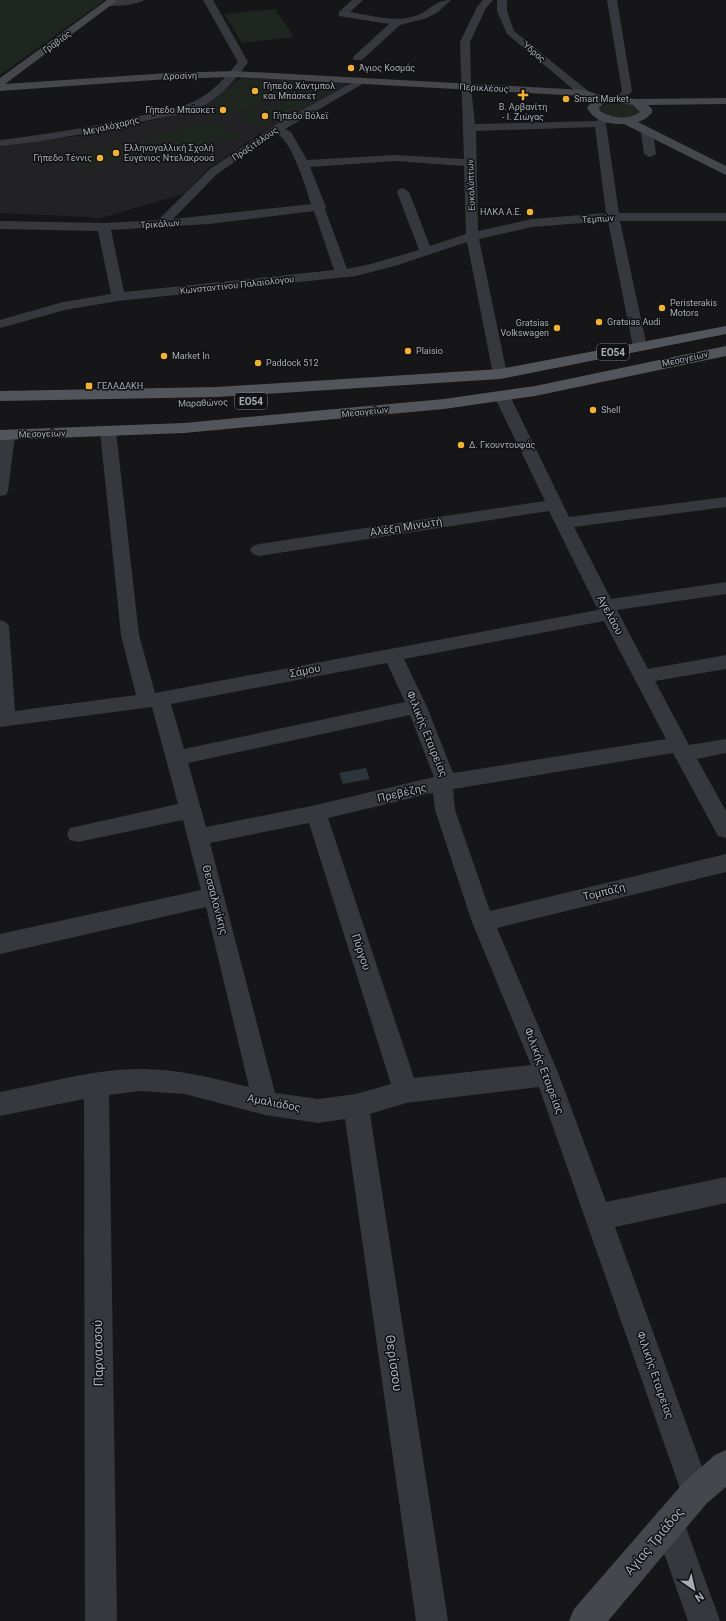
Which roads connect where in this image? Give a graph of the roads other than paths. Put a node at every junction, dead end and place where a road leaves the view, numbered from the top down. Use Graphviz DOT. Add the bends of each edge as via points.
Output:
graph roads {
  1 [pos="139,0"];
  2 [pos="208,0"];
  3 [pos="358,0"];
  4 [pos="446,0"];
  5 [pos="488,0"];
  6 [pos="502,0"];
  7 [pos="612,0"];
  8 [pos="110,2"];
  9 [pos="397,22"];
  10 [pos="358,58"];
  11 [pos="234,74"];
  12 [pos="361,82"];
  13 [pos="0,83"];
  14 [pos="466,87"];
  15 [pos="0,88"];
  16 [pos="584,93"];
  17 [pos="620,99"];
  18 [pos="605,100"];
  19 [pos="726,101"];
  20 [pos="636,102"];
  21 [pos="602,121"];
  22 [pos="627,121"];
  23 [pos="470,128"];
  24 [pos="277,129"];
  25 [pos="647,132"];
  26 [pos="0,143"];
  27 [pos="650,154"];
  28 [pos="470,163"];
  29 [pos="303,164"];
  30 [pos="726,171"];
  31 [pos="403,192"];
  32 [pos="320,207"];
  33 [pos="613,217"];
  34 [pos="726,217"];
  35 [pos="161,224"];
  36 [pos="0,225"];
  37 [pos="104,227"];
  38 [pos="472,237"];
  39 [pos="426,252"];
  40 [pos="342,273"];
  41 [pos="118,297"];
  42 [pos="0,324"];
  43 [pos="726,330"];
  44 [pos="640,347"];
  45 [pos="726,351"];
  46 [pos="500,374"];
  47 [pos="0,396"];
  48 [pos="502,396"];
  49 [pos="0,410"];
  50 [pos="348,414"];
  51 [pos="2,431"];
  52 [pos="108,431"];
  53 [pos="0,491"];
  54 [pos="726,502"];
  55 [pos="553,505"];
  56 [pos="563,523"];
  57 [pos="259,550"];
  58 [pos="726,588"];
  59 [pos="607,610"];
  60 [pos="0,626"];
  61 [pos="392,654"];
  62 [pos="726,662"];
  63 [pos="642,677"];
  64 [pos="154,700"];
  65 [pos="417,707"];
  66 [pos="3,720"];
  67 [pos="726,746"];
  68 [pos="681,749"];
  69 [pos="176,758"];
  70 [pos="446,782"];
  71 [pos="190,810"];
  72 [pos="316,813"];
  73 [pos="726,830"];
  74 [pos="78,834"];
  75 [pos="198,837"];
  76 [pos="726,863"];
  77 [pos="214,896"];
  78 [pos="483,922"];
  79 [pos="0,944"];
  80 [pos="547,1075"];
  81 [pos="96,1085"];
  82 [pos="406,1091"];
  83 [pos="264,1103"];
  84 [pos="0,1104"];
  85 [pos="356,1106"];
  86 [pos="726,1190"];
  87 [pos="599,1217"];
  88 [pos="726,1466"];
  89 [pos="696,1492"];
  90 [pos="669,1522"];
  91 [pos="101,1621"];
  92 [pos="432,1621"];
  93 [pos="586,1621"];
  94 [pos="704,1621"];
  1 -- 8 [label="street"];
  2 -- 11 [label="street" via="243,62"];
  3 -- 9 [label="street" via="342,14"];
  4 -- 9 [label="street" via="424,17"];
  5 -- 14 [label="street, Ευκαλύπτων" via="465,42"];
  6 -- 16 [label="street, Ύδρας" via="502,11 510,32"];
  7 -- 17 [label="street" via="627,91"];
  8 -- 13 [label="street, Γραβιάς"];
  9 -- 10 [label="street"];
  11 -- 12 [label="street, Δροσίνη"];
  11 -- 15 [label="street, Δροσίνη"];
  11 -- 26 [label="street, Μεγαλόχαρης" via="213,94 191,106 77,134"];
  12 -- 14 [label="street, Περικλέους"];
  12 -- 24 [label="street, Πραξιτέλους"];
  14 -- 16 [label="street, Περικλέους"];
  14 -- 23 [label="street, Ευκαλύπτων"];
  16 -- 18 [label="street, Περικλέους"];
  17 -- 18 [label="street"];
  17 -- 20 [label="street"];
  18 -- 21 [label="street" via="593,107"];
  19 -- 20 [label="street"];
  20 -- 22 [label="street" via="646,109 646,113 643,117"];
  21 -- 22 [label="street"];
  21 -- 23 [label="street"];
  21 -- 33 [label="street"];
  22 -- 25 [label="street"];
  23 -- 28 [label="street, Ευκαλύπτων"];
  24 -- 29 [label="street" via="286,134"];
  24 -- 35 [label="street, Πραξιτέλους" via="214,171"];
  25 -- 27 [label="street"];
  25 -- 30 [label="street"];
  28 -- 29 [label="street" via="394,158"];
  28 -- 38 [label="street, Ευκαλύπτων"];
  29 -- 32 [label="street"];
  31 -- 39 [label="street"];
  32 -- 35 [label="street, Τρικάλων"];
  32 -- 40 [label="street"];
  33 -- 34 [label="street, Τεμπών"];
  33 -- 38 [label="street, Τεμπών" via="524,225"];
  33 -- 44 [label="street"];
  35 -- 37 [label="street, Τρικάλων"];
  36 -- 37 [label="street, Τρικάλων"];
  37 -- 41 [label="street"];
  38 -- 39 [label="street, Κωνσταντίνου Παλαιολόγου"];
  38 -- 46 [label="street, Ευκαλύπτων"];
  39 -- 40 [label="street, Κωνσταντίνου Παλαιολόγου" via="387,265"];
  40 -- 41 [label="street, Κωνσταντίνου Παλαιολόγου"];
  41 -- 42 [label="street, Κωνσταντίνου Παλαιολόγου" via="63,306"];
  43 -- 44 [label="main road, Μεσογείων / ΕΟ54"];
  44 -- 46 [label="main road, Μεσογείων / ΕΟ54"];
  45 -- 48 [label="main road, Μεσογείων / ΕΟ54"];
  46 -- 47 [label="main road, Μεσογείων / ΕΟ54" via="217,392"];
  46 -- 49 [label="main road, Μαραθώνος / ΕΟ54" via="387,392 235,402"];
  48 -- 50 [label="main road, Μεσογείων / ΕΟ54"];
  48 -- 55 [label="street, Αγελάου"];
  50 -- 51 [label="main road, Μαραθώνος / ΕΟ54"];
  50 -- 52 [label="main road, Μεσογείων / ΕΟ54" via="184,428"];
  51 -- 52 [label="main road, Μεσογείων / ΕΟ54"];
  51 -- 53 [label="street"];
  52 -- 64 [label="street, Θεσσαλονίκης" via="130,635"];
  54 -- 56 [label="street"];
  55 -- 56 [label="street, Αγελάου"];
  55 -- 57 [label="street, Αλέξη Μινωτή"];
  56 -- 59 [label="street, Αγελάου"];
  58 -- 59 [label="street, Σάμου"];
  59 -- 61 [label="street, Σάμου"];
  59 -- 63 [label="street, Αγελάου"];
  60 -- 66 [label="street"];
  61 -- 64 [label="street, Σάμου"];
  61 -- 65 [label="street, Φιλικής Εταιρείας"];
  62 -- 63 [label="street"];
  63 -- 68 [label="street, Αγελάου"];
  64 -- 66 [label="street, Σάμου"];
  64 -- 69 [label="street, Θεσσαλονίκης"];
  65 -- 69 [label="street"];
  65 -- 70 [label="street, Φιλικής Εταιρείας"];
  67 -- 68 [label="street, Πρεβέζης"];
  68 -- 70 [label="street, Πρεβέζης"];
  68 -- 73 [label="street, Αγελάου"];
  69 -- 71 [label="street, Θεσσαλονίκης"];
  70 -- 72 [label="street, Πρεβέζης"];
  70 -- 78 [label="street, Φιλικής Εταιρείας" via="443,789 445,810"];
  71 -- 74 [label="street"];
  71 -- 75 [label="street, Θεσσαλονίκης"];
  72 -- 75 [label="street, Πρεβέζης"];
  72 -- 82 [label="street, Πύργου"];
  75 -- 77 [label="street, Θεσσαλονίκης"];
  76 -- 78 [label="street, Τομπάζη"];
  77 -- 79 [label="street"];
  77 -- 83 [label="street, Θεσσαλονίκης"];
  78 -- 80 [label="street, Φιλικής Εταιρείας"];
  80 -- 82 [label="street, Αμαλιάδος"];
  80 -- 87 [label="street, Φιλικής Εταιρείας"];
  81 -- 83 [label="street, Αμαλιάδος" via="140,1080 185,1083"];
  81 -- 84 [label="street, Αμαλιάδος"];
  81 -- 91 [label="street, Παρνασσού"];
  82 -- 85 [label="street, Αμαλιάδος"];
  83 -- 85 [label="street, Αμαλιάδος" via="318,1111"];
  85 -- 92 [label="street, Θερίσσου"];
  86 -- 87 [label="street"];
  87 -- 89 [label="street, Φιλικής Εταιρείας"];
  88 -- 89 [label="street, Αγίας Τριάδος"];
  89 -- 90 [label="street, Αγίας Τριάδος"];
  90 -- 93 [label="street, Αγίας Τριάδος"];
  90 -- 94 [label="street"];
}
